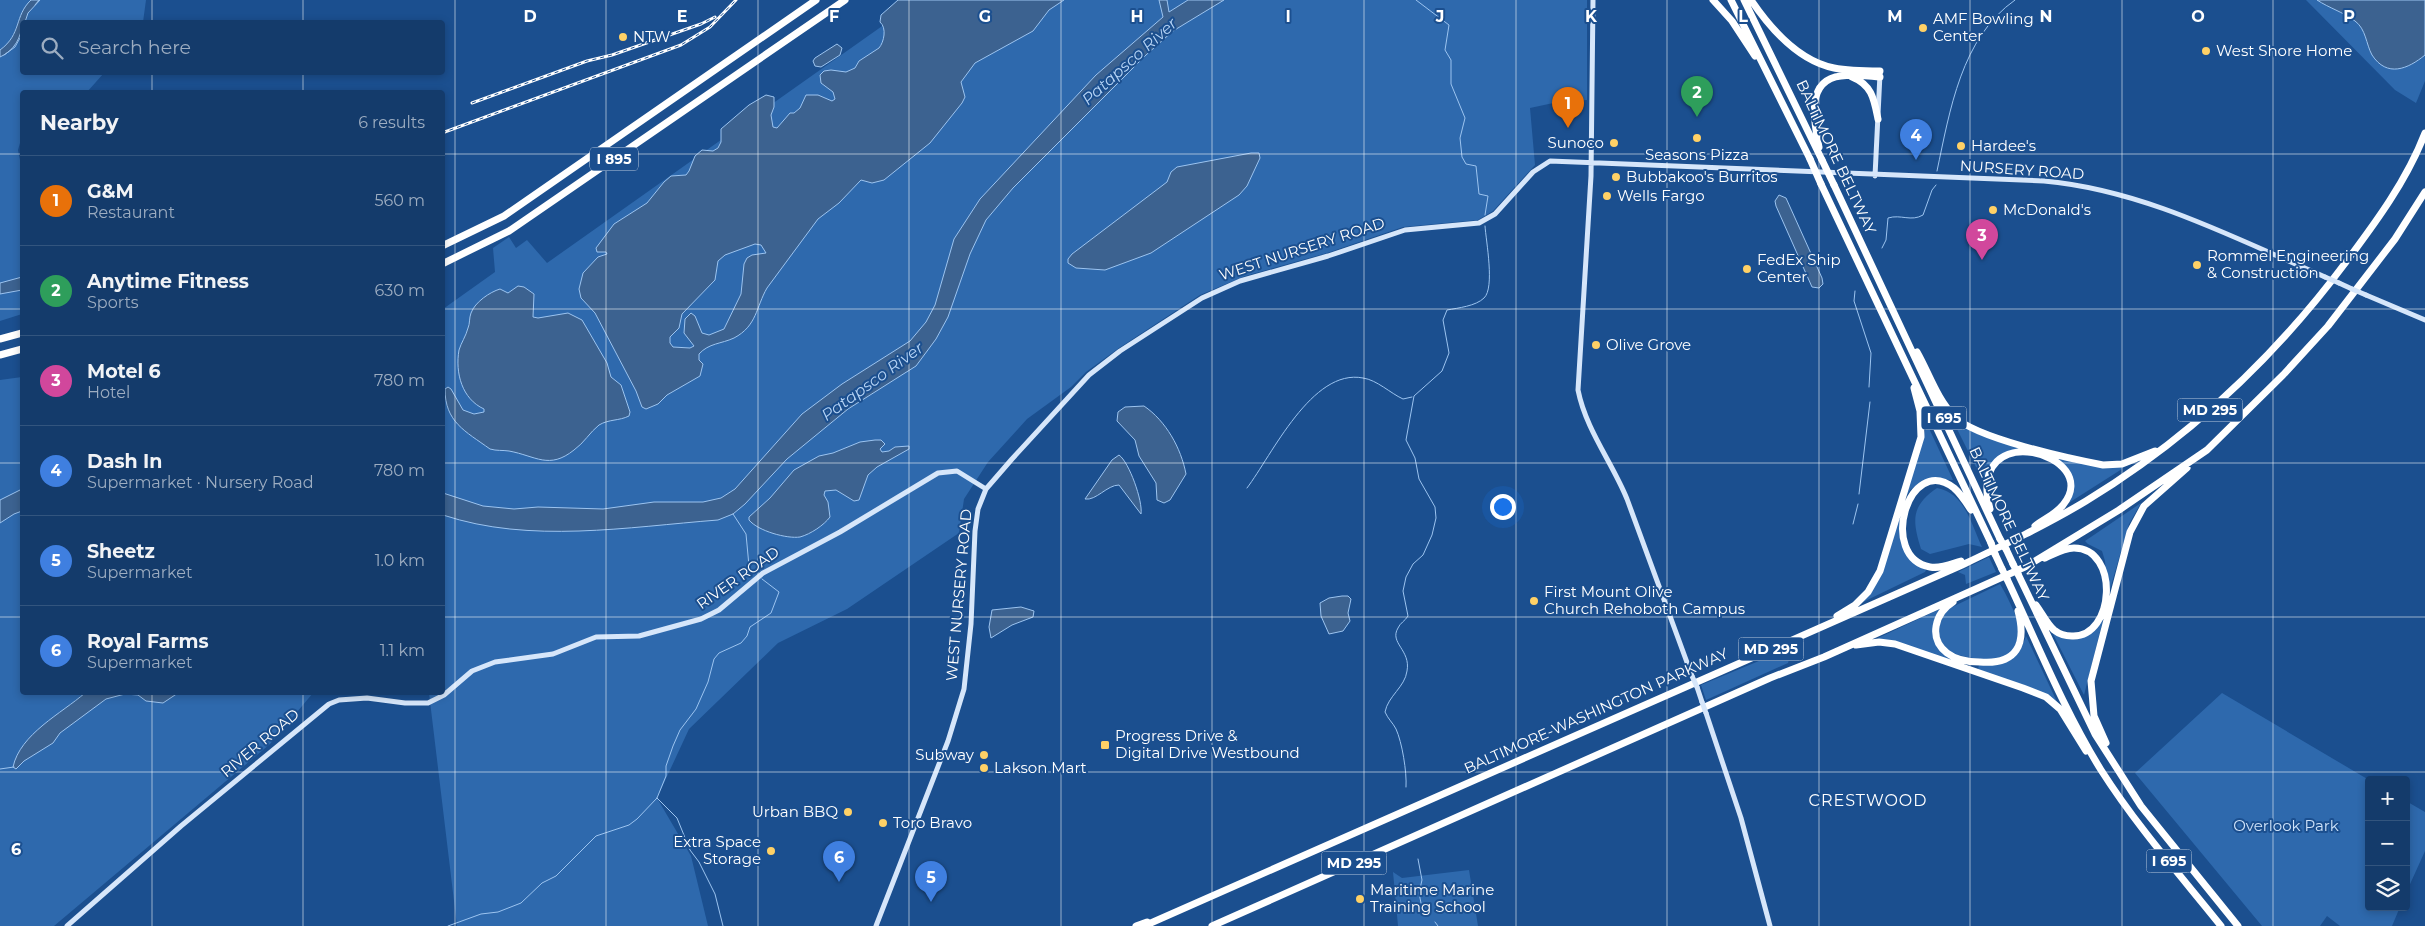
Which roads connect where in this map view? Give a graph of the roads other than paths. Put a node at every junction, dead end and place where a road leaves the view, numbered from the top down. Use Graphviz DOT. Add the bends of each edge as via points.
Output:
graph roads {
  1 [pos="816,0"];
  2 [pos="845,0"];
  3 [pos="1593,0"];
  4 [pos="1714,0"];
  5 [pos="1731,0"];
  6 [pos="1744,0"];
  7 [pos="1751,0"];
  8 [pos="1880,74"];
  9 [pos="1846,75"];
  10 [pos="1773,83"];
  11 [pos="1878,119"];
  12 [pos="2425,133"];
  13 [pos="1822,160"];
  14 [pos="1591,161"];
  15 [pos="1876,176"];
  16 [pos="2425,192"];
  17 [pos="445,245"];
  18 [pos="445,263"];
  19 [pos="1892,308"];
  20 [pos="2425,320"];
  21 [pos="20,333"];
  22 [pos="0,338"];
  23 [pos="20,350"];
  24 [pos="0,355"];
  25 [pos="1908,369"];
  26 [pos="2167,445"];
  27 [pos="2207,450"];
  28 [pos="986,489"];
  29 [pos="1982,525"];
  30 [pos="1995,526"];
  31 [pos="2017,539"];
  32 [pos="1990,552"];
  33 [pos="2027,566"];
  34 [pos="2022,583"];
  35 [pos="2014,594"];
  36 [pos="1964,595"];
  37 [pos="1821,627"];
  38 [pos="1824,657"];
  39 [pos="445,694"];
  40 [pos="444,695"];
  41 [pos="2122,776"];
  42 [pos="2118,796"];
  43 [pos="1199,902"];
  44 [pos="67,926"];
  45 [pos="876,926"];
  46 [pos="1136,926"];
  47 [pos="1144,926"];
  48 [pos="1212,926"];
  49 [pos="1770,926"];
  50 [pos="2221,926"];
  51 [pos="2238,926"];
  1 -- 17 [label="highway, I 895" via="504,216"];
  2 -- 18 [label="highway, I 895" via="509,231"];
  3 -- 14 [label="main road"];
  4 -- 10 [label="highway" via="1732,21"];
  5 -- 10 [label="highway, BALTIMORE BELTWAY / I 695"];
  6 -- 13 [label="highway, BALTIMORE BELTWAY / I 695"];
  7 -- 8 [label="highway" via="1784,38 1814,61 1835,68"];
  8 -- 9 [label="highway"];
  8 -- 11 [label="main road"];
  9 -- 11 [label="highway" via="1868,86"];
  9 -- 13 [label="highway" via="1823,84 1815,98 1814,116"];
  10 -- 25 [label="highway, BALTIMORE BELTWAY / I 695, bridge"];
  11 -- 15 [label="main road"];
  12 -- 26 [label="highway, BALTIMORE-WASHINGTON PARKWAY / MD 295" via="2392,197 2307,312 2241,382"];
  13 -- 19 [label="highway, BALTIMORE BELTWAY / I 695, bridge"];
  14 -- 15 [label="main road, NURSERY ROAD"];
  14 -- 28 [label="main road, WEST NURSERY ROAD" via="1550,161 1542,164 1495,214 1478,223 1405,230 1240,281 1202,298 1089,375"];
  14 -- 49 [label="main road, bridge" via="1577,378 1580,403 1593,436 1618,476 1697,688 1741,818"];
  15 -- 20 [label="main road, NURSERY ROAD, bridge" via="2044,181 2097,188 2156,205"];
  16 -- 27 [label="highway, MD 295" via="2395,239 2328,326 2284,375"];
  19 -- 26 [label="highway" via="1948,409 1971,429 2103,465 2131,461"];
  19 -- 30 [label="highway, BALTIMORE BELTWAY / I 695"];
  21 -- 22 [label="highway"];
  23 -- 24 [label="highway"];
  25 -- 29 [label="highway, BALTIMORE BELTWAY / I 695"];
  25 -- 37 [label="highway" via="1920,411 1921,437 1880,571 1862,598"];
  26 -- 31 [label="highway, BALTIMORE-WASHINGTON PARKWAY / MD 295" via="2108,487"];
  27 -- 33 [label="highway, MD 295" via="2119,510"];
  27 -- 41 [label="highway" via="2154,494 2135,519 2093,670 2094,716 2099,732 2122,770"];
  28 -- 39 [label="main road, RIVER ROAD" via="957,471 938,473 763,573 719,610 702,619 639,636 596,637 548,655 495,662 472,671"];
  28 -- 45 [label="main road, WEST NURSERY ROAD" via="974,531 971,624 964,689 945,748"];
  29 -- 32 [label="highway" via="1953,487 1929,483 1918,488 1909,498 1904,514 1904,540 1913,558 1932,567 1947,566"];
  29 -- 35 [label="highway, BALTIMORE BELTWAY / I 695, bridge"];
  30 -- 31 [label="highway" via="1987,488 1988,476 1994,465 2004,457 2020,453 2051,458 2068,474 2070,487 2067,498 2057,511"];
  30 -- 34 [label="highway, BALTIMORE BELTWAY / I 695, bridge"];
  31 -- 32 [label="highway, BALTIMORE-WASHINGTON PARKWAY / MD 295"];
  32 -- 37 [label="highway, BALTIMORE-WASHINGTON PARKWAY / MD 295"];
  33 -- 34 [label="highway" via="2068,549 2092,553 2102,566 2105,584 2104,604 2098,622 2081,636 2060,634 2048,623"];
  33 -- 36 [label="highway, MD 295"];
  34 -- 41 [label="highway, BALTIMORE BELTWAY / I 695" via="2095,734"];
  35 -- 36 [label="highway" via="2022,624 2020,646 2007,659 1985,663 1956,658 1937,641 1935,627 1939,615"];
  35 -- 42 [label="highway, BALTIMORE BELTWAY / I 695" via="2084,739"];
  36 -- 38 [label="highway, MD 295"];
  37 -- 43 [label="highway, BALTIMORE-WASHINGTON PARKWAY / MD 295"];
  38 -- 42 [label="highway" via="1853,646 1888,643 2038,694 2060,710"];
  38 -- 48 [label="highway, MD 295" via="1770,678"];
  40 -- 44 [label="main road, RIVER ROAD" via="428,703 367,698 329,704 187,821"];
  41 -- 51 [label="highway, BALTIMORE BELTWAY / I 695" via="2145,812"];
  42 -- 50 [label="highway, BALTIMORE BELTWAY / I 695"];
  43 -- 46 [label="highway"];
  43 -- 47 [label="highway, BALTIMORE-WASHINGTON PARKWAY / MD 295"];
}
